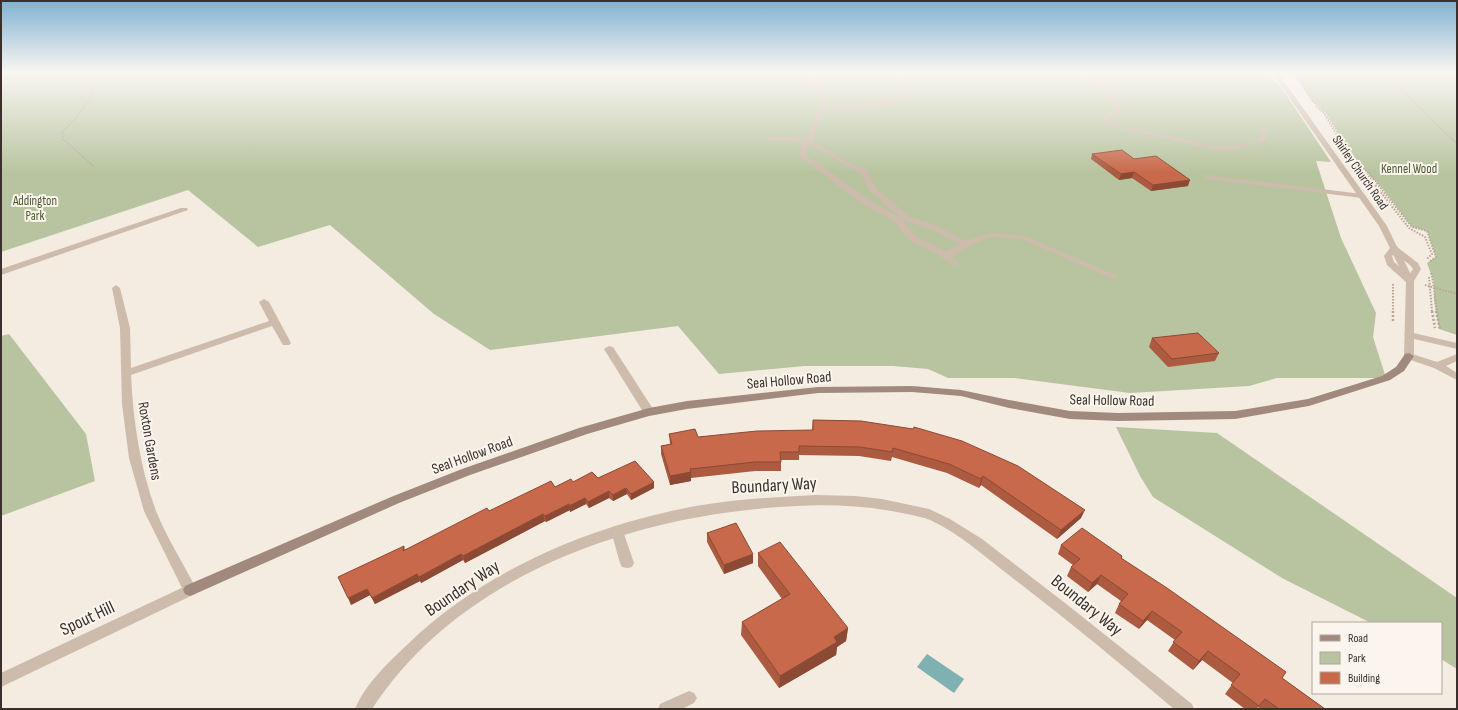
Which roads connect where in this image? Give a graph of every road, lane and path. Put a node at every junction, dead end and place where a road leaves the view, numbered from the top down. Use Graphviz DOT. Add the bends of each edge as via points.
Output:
graph roads {
  1 [pos="84,106"];
  2 [pos="859,106"];
  3 [pos="1119,106"];
  4 [pos="1299,106"];
  5 [pos="1418,106"];
  6 [pos="822,108"];
  7 [pos="1259,125"];
  8 [pos="770,139"];
  9 [pos="806,143"];
  10 [pos="1457,144"];
  11 [pos="93,166"];
  12 [pos="1208,177"];
  13 [pos="1362,196"];
  14 [pos="184,210"];
  15 [pos="968,243"];
  16 [pos="1394,248"];
  17 [pos="944,256"];
  18 [pos="955,262"];
  19 [pos="1,272"];
  20 [pos="1114,276"];
  21 [pos="1393,277"];
  22 [pos="1410,281"];
  23 [pos="1421,284"];
  24 [pos="116,288"];
  25 [pos="1457,294"];
  26 [pos="264,302"];
  27 [pos="275,322"];
  28 [pos="1392,328"];
  29 [pos="1409,335"];
  30 [pos="286,342"];
  31 [pos="1457,346"];
  32 [pos="609,349"];
  33 [pos="1408,356"];
  34 [pos="1457,356"];
  35 [pos="1438,366"];
  36 [pos="127,373"];
  37 [pos="1457,377"];
  38 [pos="649,412"];
  39 [pos="617,531"];
  40 [pos="627,563"];
  41 [pos="190,590"];
  42 [pos="1,680"];
  43 [pos="688,698"];
  44 [pos="362,709"];
  45 [pos="666,709"];
  46 [pos="1186,709"];
  1 -- 11 [label="path" via="79,116 62,132 63,138"];
  2 -- 6 [label="street"];
  3 -- 7 [label="street" via="1116,112 1103,120 1118,126 1208,147 1245,147 1262,140 1265,136"];
  4 -- 13 [label="street, Shirley Church Road"];
  5 -- 10 [label="path"];
  6 -- 9 [label="street"];
  8 -- 9 [label="street" via="794,139"];
  9 -- 15 [label="street" via="864,172 873,189 906,218"];
  9 -- 17 [label="street" via="802,156 863,200 896,219 915,240"];
  12 -- 13 [label="street"];
  13 -- 16 [label="street, Shirley Church Road" via="1383,226"];
  14 -- 19 [label="street"];
  15 -- 17 [label="street"];
  15 -- 20 [label="street" via="989,235 1022,237"];
  16 -- 22 [label="street" via="1388,256 1390,263"];
  16 -- 22 [label="street, Shirley Church Road" via="1417,269"];
  17 -- 18 [label="street"];
  21 -- 28 [label="path"];
  22 -- 29 [label="street, Shirley Church Road"];
  23 -- 25 [label="path"];
  24 -- 36 [label="street, Roxton Gardens" via="125,328"];
  26 -- 27 [label="street"];
  27 -- 30 [label="street"];
  27 -- 36 [label="street"];
  29 -- 31 [label="street"];
  29 -- 33 [label="street, Shirley Church Road"];
  32 -- 38 [label="street"];
  33 -- 35 [label="street"];
  33 -- 38 [label="main road, Seal Hollow Road" via="1400,369 1386,378 1309,402 1235,415 1070,415 961,393 912,389 818,390 687,405"];
  34 -- 35 [label="street"];
  35 -- 37 [label="street"];
  36 -- 41 [label="street, Roxton Gardens" via="127,404 135,458 148,504"];
  38 -- 41 [label="main road, Seal Hollow Road" via="583,431 458,475"];
  39 -- 40 [label="street"];
  39 -- 44 [label="street, Boundary Way" via="580,543 538,562 464,604 426,634 390,671"];
  39 -- 46 [label="street, Boundary Way" via="700,509 780,500 878,502 933,516 974,542 1049,598"];
  41 -- 42 [label="street, Spout Hill"];
  43 -- 45 [label="street"];
}
